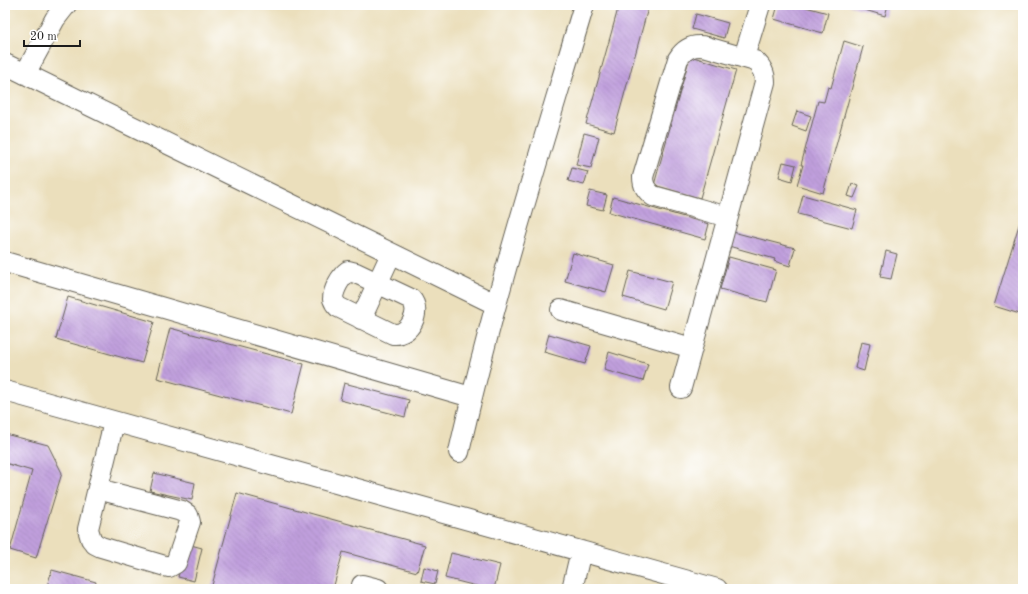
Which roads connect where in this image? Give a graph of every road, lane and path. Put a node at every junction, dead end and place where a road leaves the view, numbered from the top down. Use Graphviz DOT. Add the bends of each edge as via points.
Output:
graph roads {
  1 [pos="66,5"];
  2 [pos="584,5"];
  3 [pos="760,5"];
  4 [pos="744,57"];
  5 [pos="5,64"];
  6 [pos="25,74"];
  7 [pos="728,217"];
  8 [pos="391,254"];
  9 [pos="5,262"];
  10 [pos="378,283"];
  11 [pos="495,304"];
  12 [pos="561,310"];
  13 [pos="361,319"];
  14 [pos="692,348"];
  15 [pos="681,388"];
  16 [pos="5,391"];
  17 [pos="471,397"];
  18 [pos="114,422"];
  19 [pos="459,452"];
  20 [pos="98,489"];
  21 [pos="581,551"];
  22 [pos="572,589"];
  23 [pos="717,589"];
  1 -- 6 [label="street" via="55,19"];
  2 -- 11 [label="street"];
  3 -- 4 [label="street"];
  4 -- 7 [label="street" via="760,66 764,72 765,82"];
  4 -- 7 [label="street" via="701,45 688,48 682,53 678,59 643,177 644,187 653,196"];
  5 -- 6 [label="street"];
  6 -- 8 [label="street"];
  7 -- 14 [label="street"];
  8 -- 10 [label="street"];
  8 -- 11 [label="street"];
  9 -- 17 [label="street"];
  10 -- 13 [label="street"];
  10 -- 13 [label="street" via="348,271 334,293 334,303 338,307"];
  10 -- 13 [label="street" via="411,299 416,307 416,314 408,329 398,335"];
  11 -- 17 [label="street"];
  12 -- 14 [label="street"];
  14 -- 15 [label="street"];
  16 -- 18 [label="street"];
  17 -- 19 [label="street"];
  18 -- 20 [label="street"];
  18 -- 21 [label="street"];
  20 -- 20 [label="street" via="88,529 95,544 169,567 176,563 190,522 188,515 182,511"];
  21 -- 22 [label="street"];
  21 -- 23 [label="street"];
}
